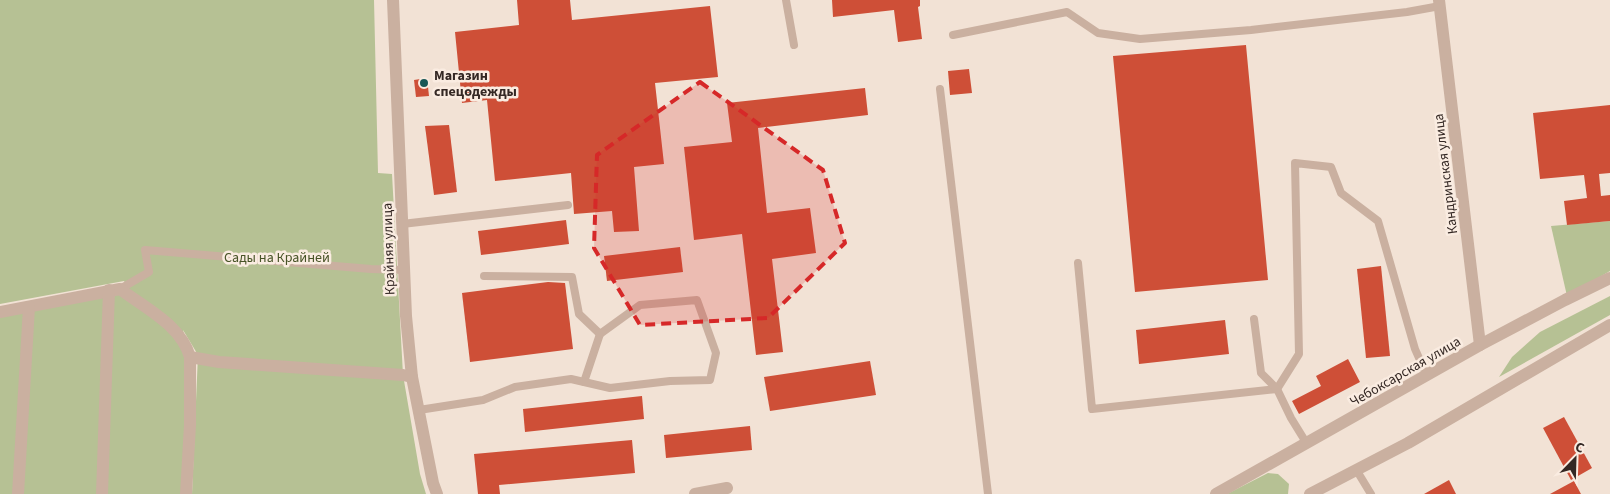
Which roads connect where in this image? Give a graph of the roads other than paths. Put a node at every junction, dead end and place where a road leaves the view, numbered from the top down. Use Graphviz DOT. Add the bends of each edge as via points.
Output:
graph roads {
  1 [pos="393,0"];
  2 [pos="786,0"];
  3 [pos="1439,3"];
  4 [pos="952,36"];
  5 [pos="794,45"];
  6 [pos="940,89"];
  7 [pos="568,205"];
  8 [pos="402,224"];
  9 [pos="1078,263"];
  10 [pos="404,270"];
  11 [pos="484,276"];
  12 [pos="1610,278"];
  13 [pos="114,290"];
  14 [pos="29,307"];
  15 [pos="0,312"];
  16 [pos="1254,319"];
  17 [pos="1610,325"];
  18 [pos="600,334"];
  19 [pos="1480,345"];
  20 [pos="190,357"];
  21 [pos="1427,376"];
  22 [pos="412,377"];
  23 [pos="584,382"];
  24 [pos="1277,388"];
  25 [pos="419,410"];
  26 [pos="1307,444"];
  27 [pos="1357,471"];
  28 [pos="727,488"];
  29 [pos="18,494"];
  30 [pos="102,494"];
  31 [pos="186,494"];
  32 [pos="437,494"];
  33 [pos="695,494"];
  34 [pos="988,494"];
  35 [pos="1216,494"];
  36 [pos="1310,494"];
  37 [pos="1371,494"];
  1 -- 8 [label="street, Крайняя улица"];
  2 -- 5 [label="lane"];
  3 -- 4 [label="lane" via="1407,12 1140,39 1098,33 1068,12"];
  3 -- 19 [label="street, Кандринская улица"];
  6 -- 34 [label="lane"];
  7 -- 8 [label="lane"];
  8 -- 10 [label="street, Крайняя улица"];
  9 -- 24 [label="lane" via="1092,408"];
  10 -- 13 [label="lane" via="145,250 149,272"];
  10 -- 22 [label="street, Крайняя улица"];
  11 -- 18 [label="lane" via="572,278 579,314"];
  12 -- 19 [label="street, Чебоксарская улица"];
  13 -- 14 [label="street"];
  13 -- 20 [label="street" via="180,336"];
  13 -- 30 [label="street"];
  14 -- 15 [label="street"];
  14 -- 29 [label="street"];
  16 -- 24 [label="lane" via="1261,373"];
  17 -- 27 [label="street"];
  18 -- 23 [label="lane"];
  18 -- 23 [label="lane" via="640,305 697,300 716,353 710,380 610,388"];
  19 -- 21 [label="street, Чебоксарская улица"];
  20 -- 22 [label="street"];
  20 -- 31 [label="street"];
  21 -- 24 [label="lane" via="1414,349 1378,221 1341,193 1331,167 1295,163 1299,354"];
  21 -- 26 [label="street, Чебоксарская улица"];
  22 -- 25 [label="street, Крайняя улица"];
  23 -- 25 [label="lane" via="570,379 515,387 483,400"];
  24 -- 26 [label="lane"];
  25 -- 32 [label="street, Крайняя улица"];
  26 -- 35 [label="street, Чебоксарская улица"];
  27 -- 36 [label="street"];
  27 -- 37 [label="lane"];
  28 -- 33 [label="street"];
}
